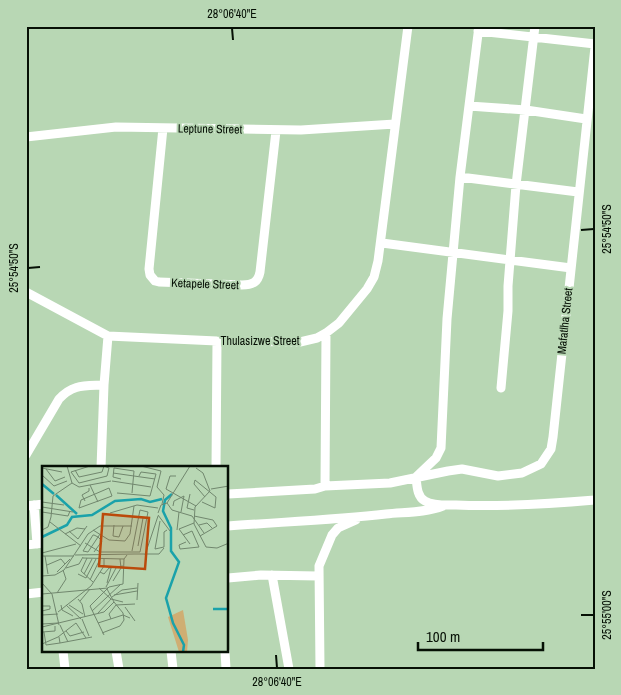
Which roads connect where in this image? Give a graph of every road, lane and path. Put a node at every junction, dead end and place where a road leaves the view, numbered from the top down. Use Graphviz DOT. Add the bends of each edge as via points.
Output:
graph roads {
  1 [pos="408,26"];
  2 [pos="535,26"];
  3 [pos="478,29"];
  4 [pos="534,37"];
  5 [pos="595,45"];
  6 [pos="469,106"];
  7 [pos="526,110"];
  8 [pos="586,118"];
  9 [pos="395,124"];
  10 [pos="163,128"];
  11 [pos="276,130"];
  12 [pos="26,137"];
  13 [pos="460,177"];
  14 [pos="516,184"];
  15 [pos="578,192"];
  16 [pos="382,243"];
  17 [pos="453,253"];
  18 [pos="511,260"];
  19 [pos="570,268"];
  20 [pos="26,292"];
  21 [pos="326,333"];
  22 [pos="108,336"];
  23 [pos="217,341"];
  24 [pos="104,384"];
  25 [pos="501,388"];
  26 [pos="26,455"];
  27 [pos="101,466"];
  28 [pos="216,466"];
  29 [pos="416,477"];
  30 [pos="325,486"];
  31 [pos="229,494"];
  32 [pos="595,500"];
  33 [pos="30,505"];
  34 [pos="447,505"];
  35 [pos="363,518"];
  36 [pos="229,526"];
  37 [pos="40,543"];
  38 [pos="26,545"];
  39 [pos="272,575"];
  40 [pos="318,576"];
  41 [pos="229,578"];
  42 [pos="42,592"];
  43 [pos="26,594"];
  44 [pos="63,652"];
  45 [pos="116,652"];
  46 [pos="171,652"];
  47 [pos="225,652"];
  48 [pos="65,669"];
  49 [pos="119,669"];
  50 [pos="173,669"];
  51 [pos="226,669"];
  52 [pos="288,669"];
  53 [pos="320,669"];
  1 -- 9 [label="street, Thulasizwe Street"];
  2 -- 4 [label="street"];
  3 -- 4 [label="street"];
  3 -- 6 [label="street"];
  4 -- 5 [label="street"];
  4 -- 7 [label="street"];
  5 -- 8 [label="street, Mafatlha Street"];
  6 -- 7 [label="street"];
  6 -- 13 [label="street"];
  7 -- 8 [label="street"];
  7 -- 14 [label="street"];
  8 -- 15 [label="street, Mafatlha Street"];
  9 -- 11 [label="street, Leptune Street"];
  9 -- 16 [label="street, Thulasizwe Street"];
  10 -- 11 [label="street, Leptune Street"];
  10 -- 11 [label="street, Ketapele Street" via="150,275 159,282 242,285 255,283 260,272"];
  10 -- 12 [label="street, Leptune Street" via="102,128"];
  13 -- 14 [label="street"];
  13 -- 17 [label="street"];
  14 -- 15 [label="street"];
  14 -- 18 [label="street"];
  15 -- 19 [label="street, Mafatlha Street"];
  16 -- 17 [label="street"];
  16 -- 21 [label="street, Thulasizwe Street" via="374,277 367,289"];
  17 -- 18 [label="street"];
  17 -- 29 [label="street" via="441,448 436,458"];
  18 -- 19 [label="street"];
  18 -- 25 [label="street"];
  19 -- 29 [label="street, Mafatlha Street" via="553,437 547,457 534,469 511,475 462,470"];
  20 -- 22 [label="street, Thulasizwe Street"];
  21 -- 23 [label="street, Thulasizwe Street" via="300,342"];
  21 -- 30 [label="street"];
  22 -- 23 [label="street, Thulasizwe Street"];
  22 -- 24 [label="street"];
  23 -- 28 [label="street"];
  24 -- 26 [label="street" via="77,386 58,399"];
  24 -- 27 [label="street"];
  29 -- 30 [label="street, Mafatlha Street" via="390,483"];
  29 -- 34 [label="street" via="421,498 426,502"];
  30 -- 31 [label="street, Mafatlha Street"];
  32 -- 34 [label="street"];
  33 -- 37 [label="street"];
  34 -- 35 [label="street" via="426,511"];
  35 -- 36 [label="street"];
  35 -- 40 [label="street" via="338,528 332,535"];
  37 -- 38 [label="street"];
  39 -- 40 [label="street"];
  39 -- 41 [label="street"];
  39 -- 52 [label="street"];
  40 -- 53 [label="street"];
  42 -- 43 [label="street"];
  44 -- 48 [label="street"];
  45 -- 49 [label="street"];
  46 -- 50 [label="street"];
  47 -- 51 [label="street"];
}
